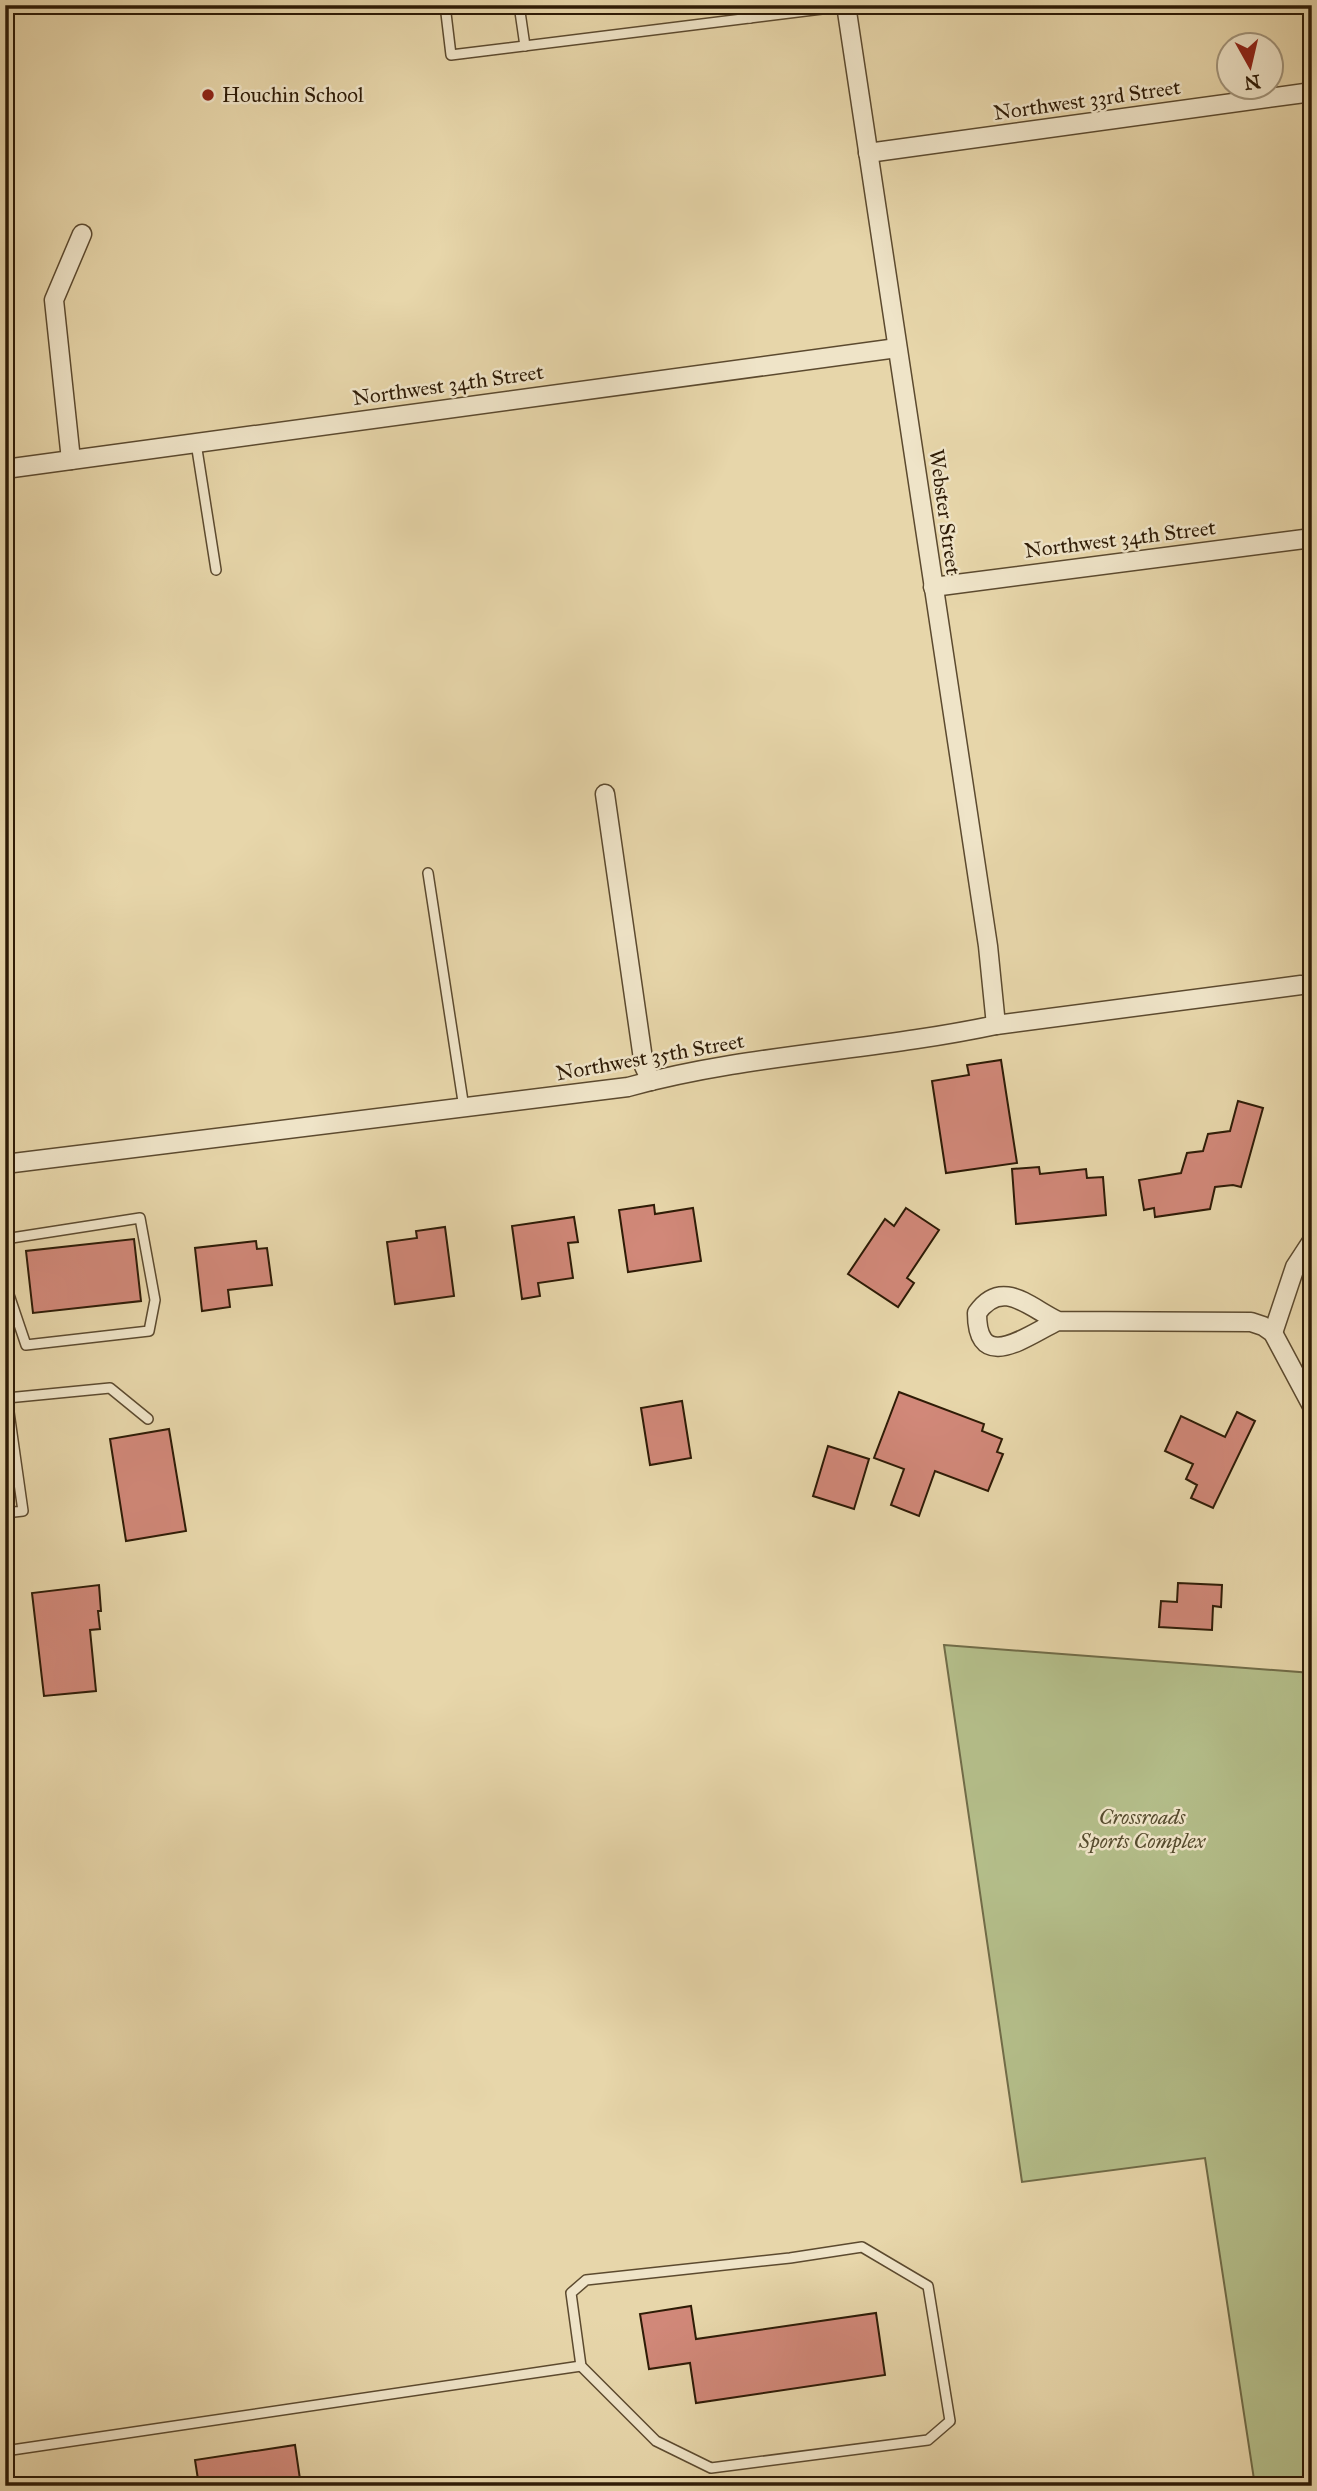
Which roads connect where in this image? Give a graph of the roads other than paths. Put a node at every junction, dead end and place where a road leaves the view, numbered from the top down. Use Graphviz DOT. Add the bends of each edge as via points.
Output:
graph roads {
  1 [pos="445,5"];
  2 [pos="519,5"];
  3 [pos="748,5"];
  4 [pos="846,6"];
  5 [pos="750,18"];
  6 [pos="525,46"];
  7 [pos="1312,92"];
  8 [pos="868,153"];
  9 [pos="82,234"];
  10 [pos="897,348"];
  11 [pos="197,443"];
  12 [pos="71,460"];
  13 [pos="5,469"];
  14 [pos="1312,538"];
  15 [pos="216,570"];
  16 [pos="933,587"];
  17 [pos="605,794"];
  18 [pos="428,873"];
  19 [pos="1301,985"];
  20 [pos="996,1025"];
  21 [pos="651,1080"];
  22 [pos="464,1108"];
  23 [pos="5,1164"];
  24 [pos="5,1240"];
  25 [pos="1312,1241"];
  26 [pos="5,1283"];
  27 [pos="1058,1321"];
  28 [pos="1273,1333"];
  29 [pos="1312,1406"];
  30 [pos="148,1419"];
  31 [pos="5,1513"];
  32 [pos="581,2366"];
  33 [pos="5,2451"];
  1 -- 6 [label="lane" via="451,55"];
  2 -- 6 [label="lane"];
  3 -- 5 [label="lane"];
  4 -- 5 [label="lane"];
  4 -- 8 [label="street, Webster Street"];
  5 -- 6 [label="lane"];
  7 -- 8 [label="street, Northwest 33rd Street"];
  8 -- 10 [label="street, Webster Street"];
  9 -- 12 [label="street" via="54,300"];
  10 -- 11 [label="street, Northwest 34th Street"];
  10 -- 16 [label="street, Webster Street"];
  11 -- 12 [label="street, Northwest 34th Street"];
  11 -- 15 [label="lane"];
  12 -- 13 [label="street, Northwest 34th Street"];
  14 -- 16 [label="street, Northwest 34th Street"];
  16 -- 20 [label="street, Webster Street"];
  17 -- 21 [label="street" via="644,1066"];
  18 -- 22 [label="lane"];
  19 -- 20 [label="street, Northwest 35th Street"];
  20 -- 21 [label="street, Northwest 35th Street"];
  21 -- 22 [label="street, Northwest 35th Street" via="628,1087"];
  22 -- 23 [label="street, Northwest 35th Street"];
  24 -- 26 [label="lane" via="140,1218 155,1300 149,1331 26,1345"];
  25 -- 28 [label="street" via="1295,1267"];
  27 -- 28 [label="street" via="1251,1322"];
  28 -- 29 [label="street"];
  30 -- 31 [label="lane" via="110,1388 7,1398 23,1511"];
  32 -- 32 [label="lane" via="656,2441 712,2468 928,2440 950,2421 928,2286 862,2247 586,2280 571,2293"];
  32 -- 33 [label="lane"];
}
